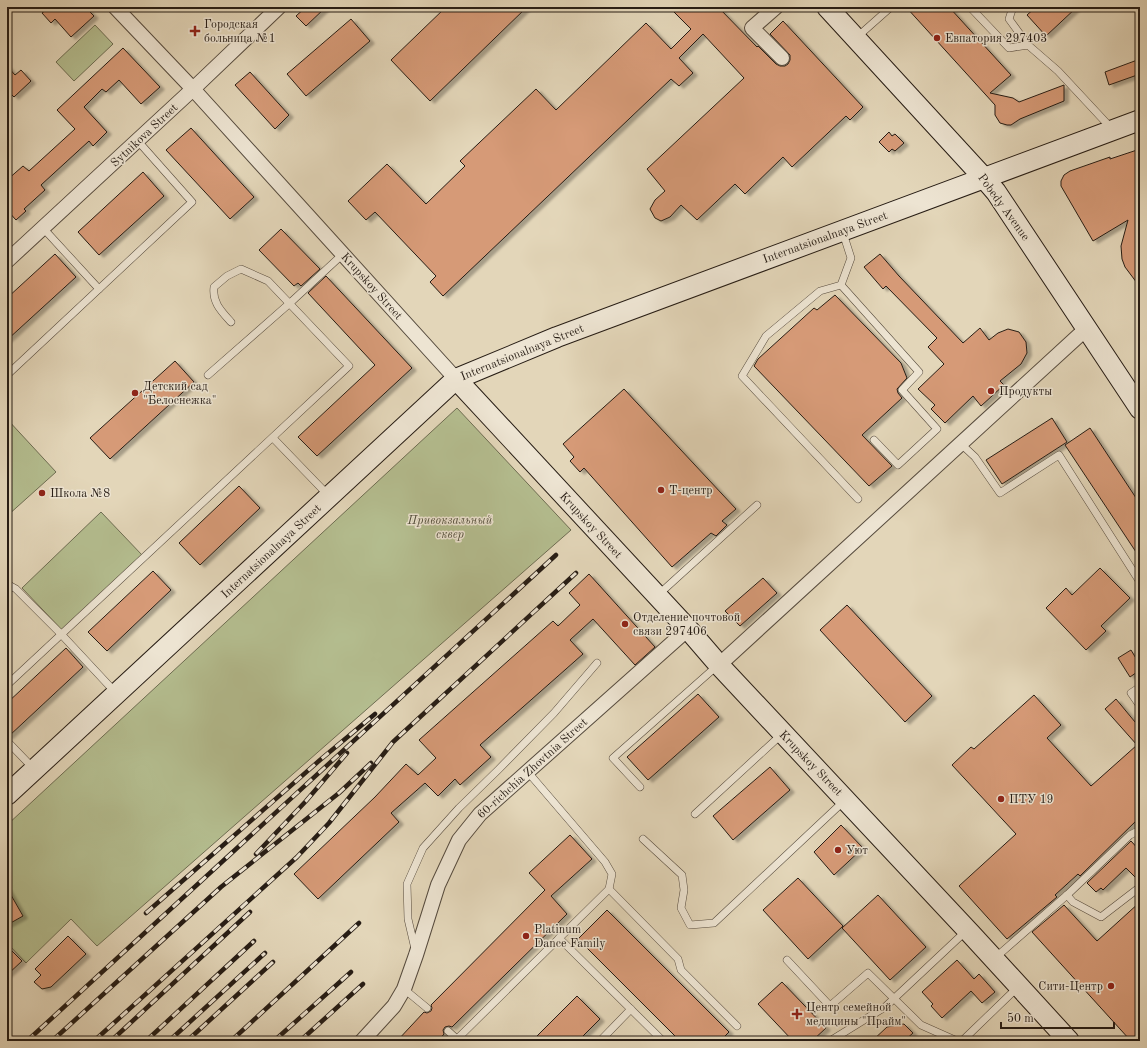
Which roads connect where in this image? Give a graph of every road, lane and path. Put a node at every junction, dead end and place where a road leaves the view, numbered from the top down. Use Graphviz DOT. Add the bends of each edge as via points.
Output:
graph roads {
  1 [pos="279,7"];
  2 [pos="776,7"];
  3 [pos="827,7"];
  4 [pos="891,7"];
  5 [pos="970,7"];
  6 [pos="1013,7"];
  7 [pos="119,8"];
  8 [pos="856,38"];
  9 [pos="1028,45"];
  10 [pos="782,58"];
  11 [pos="193,89"];
  12 [pos="1140,120"];
  13 [pos="1112,130"];
  14 [pos="137,140"];
  15 [pos="984,178"];
  16 [pos="42,228"];
  17 [pos="843,231"];
  18 [pos="343,254"];
  19 [pos="7,261"];
  20 [pos="841,285"];
  21 [pos="99,289"];
  22 [pos="290,303"];
  23 [pos="231,322"];
  24 [pos="1087,328"];
  25 [pos="7,375"];
  26 [pos="208,375"];
  27 [pos="456,379"];
  28 [pos="1140,409"];
  29 [pos="273,438"];
  30 [pos="874,440"];
  31 [pos="961,444"];
  32 [pos="330,497"];
  33 [pos="858,499"];
  34 [pos="757,505"];
  35 [pos="1140,582"];
  36 [pos="7,584"];
  37 [pos="657,596"];
  38 [pos="688,629"];
  39 [pos="61,634"];
  40 [pos="597,663"];
  41 [pos="719,665"];
  42 [pos="7,685"];
  43 [pos="1140,687"];
  44 [pos="117,694"];
  45 [pos="1140,706"];
  46 [pos="783,734"];
  47 [pos="7,741"];
  48 [pos="35,770"];
  49 [pos="527,771"];
  50 [pos="640,787"];
  51 [pos="7,795"];
  52 [pos="846,799"];
  53 [pos="695,814"];
  54 [pos="1140,830"];
  55 [pos="643,839"];
  56 [pos="1140,888"];
  57 [pos="609,889"];
  58 [pos="1067,895"];
  59 [pos="967,930"];
  60 [pos="559,938"];
  61 [pos="416,955"];
  62 [pos="994,958"];
  63 [pos="787,960"];
  64 [pos="1019,986"];
  65 [pos="404,989"];
  66 [pos="894,999"];
  67 [pos="427,1008"];
  68 [pos="631,1009"];
  69 [pos="737,1026"];
  70 [pos="448,1030"];
  71 [pos="456,1040"];
  72 [pos="362,1041"];
  73 [pos="600,1041"];
  74 [pos="664,1041"];
  75 [pos="830,1041"];
  76 [pos="957,1041"];
  77 [pos="962,1041"];
  78 [pos="1069,1041"];
  1 -- 11 [label="street, Sytnikova Street"];
  2 -- 10 [label="street" via="752,28"];
  3 -- 8 [label="street, Pobedy Avenue"];
  4 -- 8 [label="lane"];
  5 -- 9 [label="lane" via="1009,48"];
  6 -- 9 [label="lane" via="1009,20"];
  7 -- 11 [label="street, Krupskoy Street"];
  8 -- 15 [label="street, Pobedy Avenue"];
  9 -- 13 [label="lane" via="1058,71"];
  11 -- 14 [label="street, Sytnikova Street"];
  11 -- 18 [label="street, Krupskoy Street"];
  12 -- 13 [label="street, Internatsionalnaya Street"];
  13 -- 15 [label="street, Internatsionalnaya Street"];
  14 -- 16 [label="street, Sytnikova Street"];
  14 -- 21 [label="lane" via="192,202"];
  15 -- 17 [label="street, Internatsionalnaya Street"];
  15 -- 24 [label="street, Pobedy Avenue"];
  16 -- 19 [label="street, Sytnikova Street"];
  16 -- 21 [label="lane"];
  17 -- 20 [label="lane" via="850,258"];
  17 -- 27 [label="street, Internatsionalnaya Street" via="557,337"];
  18 -- 22 [label="lane"];
  18 -- 27 [label="street, Krupskoy Street"];
  20 -- 30 [label="lane" via="919,372 902,390 937,429 898,465"];
  20 -- 33 [label="lane" via="820,291 766,336 742,376"];
  21 -- 25 [label="lane"];
  22 -- 23 [label="lane" via="268,280 241,269 214,287 213,295 218,307"];
  22 -- 26 [label="lane"];
  22 -- 29 [label="lane" via="349,366"];
  24 -- 28 [label="street, Pobedy Avenue"];
  24 -- 31 [label="street"];
  27 -- 32 [label="street, Internatsionalnaya Street"];
  27 -- 37 [label="street, Krupskoy Street"];
  29 -- 32 [label="lane"];
  29 -- 39 [label="lane"];
  31 -- 35 [label="lane" via="975,457 1000,493 1058,455"];
  31 -- 41 [label="street"];
  32 -- 44 [label="street, Internatsionalnaya Street"];
  34 -- 37 [label="lane"];
  36 -- 39 [label="lane"];
  37 -- 38 [label="street, Krupskoy Street"];
  38 -- 41 [label="street, Krupskoy Street"];
  38 -- 49 [label="street, 60-richchia Zhovtnia Street"];
  39 -- 42 [label="lane"];
  39 -- 44 [label="lane"];
  40 -- 61 [label="lane" via="554,713 459,808 423,848 408,884 408,919"];
  41 -- 46 [label="street, Krupskoy Street"];
  41 -- 50 [label="lane" via="613,758"];
  43 -- 45 [label="lane" via="1131,693"];
  44 -- 48 [label="street, Internatsionalnaya Street"];
  46 -- 52 [label="street, Krupskoy Street"];
  46 -- 53 [label="lane"];
  47 -- 48 [label="lane"];
  48 -- 51 [label="street, Internatsionalnaya Street"];
  49 -- 57 [label="lane" via="605,862 612,874"];
  49 -- 61 [label="street, 60-richchia Zhovtnia Street" via="480,814 459,840 438,885"];
  52 -- 55 [label="lane" via="714,923 690,925 681,908 684,890 682,875"];
  52 -- 59 [label="street, Krupskoy Street"];
  54 -- 58 [label="lane" via="1130,835"];
  56 -- 58 [label="lane" via="1101,917 1073,902"];
  57 -- 60 [label="lane"];
  57 -- 69 [label="lane" via="678,959 681,970"];
  58 -- 62 [label="lane"];
  59 -- 62 [label="street, Krupskoy Street"];
  59 -- 66 [label="lane"];
  60 -- 68 [label="lane"];
  60 -- 71 [label="lane"];
  61 -- 65 [label="street, 60-richchia Zhovtnia Street"];
  62 -- 64 [label="street, Krupskoy Street"];
  63 -- 66 [label="lane" via="830,1006 868,972"];
  64 -- 77 [label="lane"];
  64 -- 78 [label="street, Krupskoy Street"];
  65 -- 67 [label="lane"];
  65 -- 72 [label="street, 60-richchia Zhovtnia Street" via="394,1006"];
  66 -- 75 [label="lane"];
  66 -- 76 [label="lane" via="921,1026"];
  68 -- 73 [label="lane"];
  68 -- 74 [label="lane"];
  70 -- 71 [label="lane"];
}
